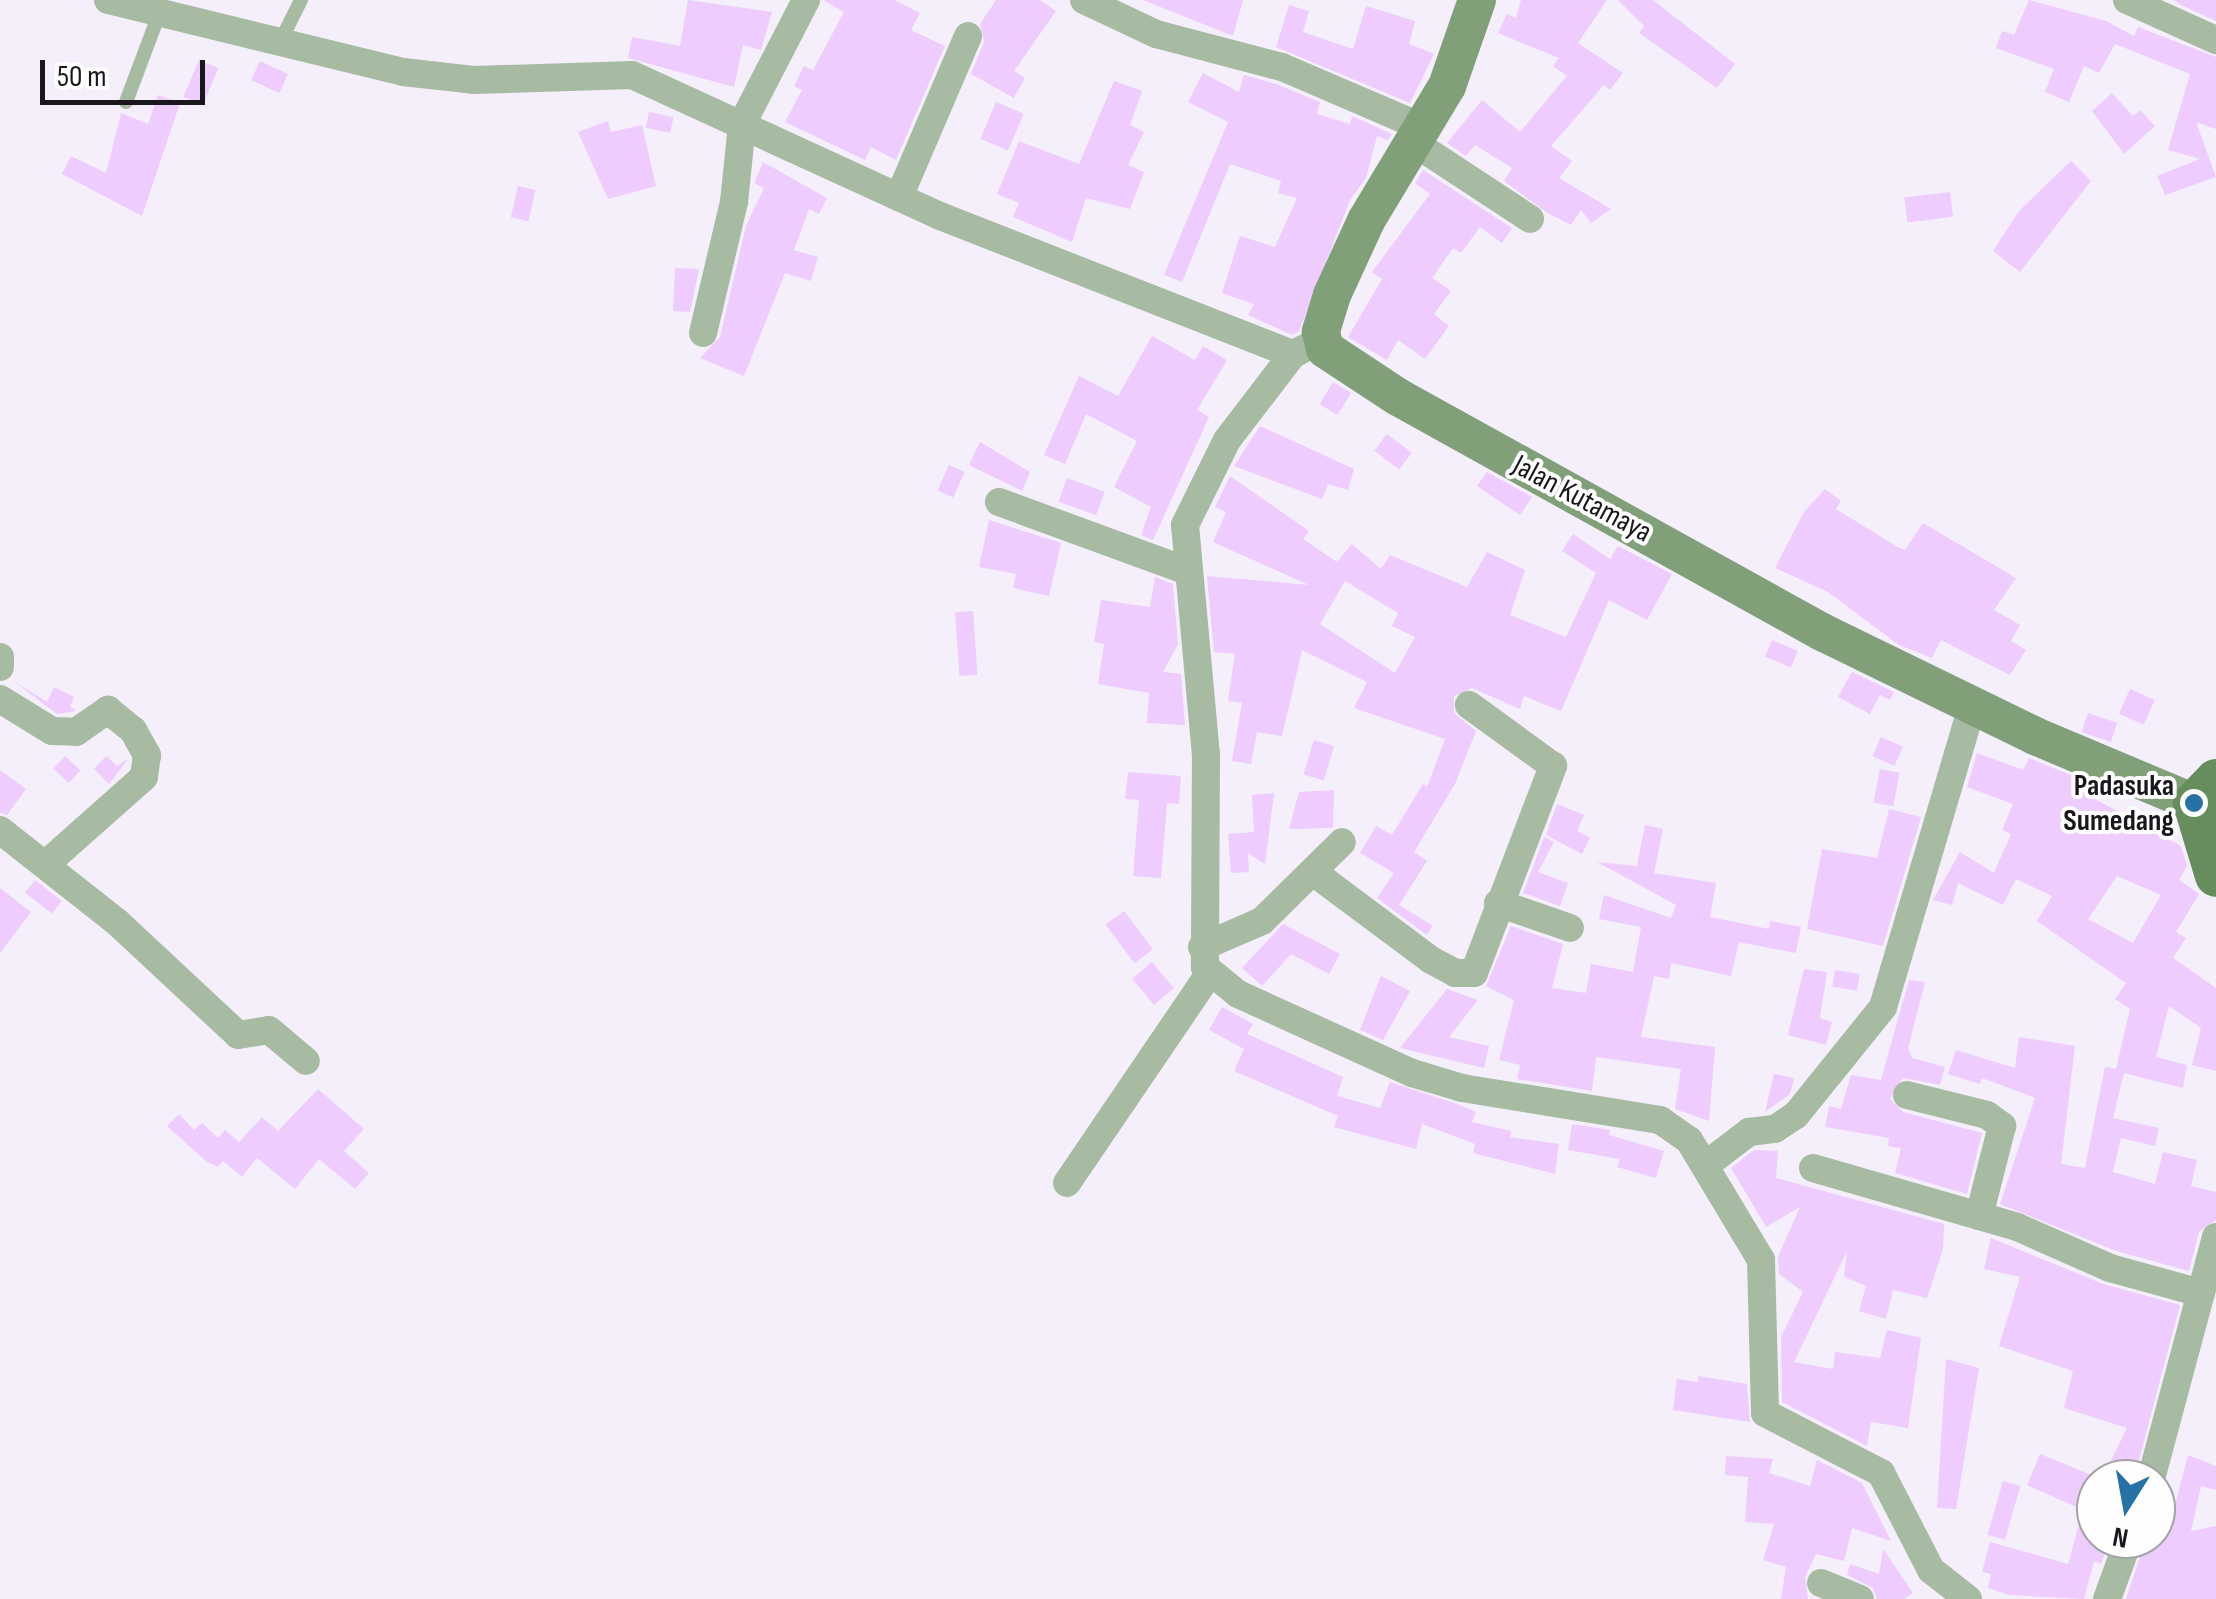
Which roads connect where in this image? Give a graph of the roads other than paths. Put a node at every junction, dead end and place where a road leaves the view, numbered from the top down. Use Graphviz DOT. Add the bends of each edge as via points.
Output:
graph roads {
  1 [pos="108,0"];
  2 [pos="301,0"];
  3 [pos="1084,0"];
  4 [pos="1476,0"];
  5 [pos="2127,0"];
  6 [pos="798,1"];
  7 [pos="159,14"];
  8 [pos="968,36"];
  9 [pos="2216,40"];
  10 [pos="279,43"];
  11 [pos="126,102"];
  12 [pos="742,124"];
  13 [pos="1417,134"];
  14 [pos="899,197"];
  15 [pos="1530,218"];
  16 [pos="704,333"];
  17 [pos="1307,347"];
  18 [pos="999,502"];
  19 [pos="1188,571"];
  20 [pos="0,657"];
  21 [pos="0,668"];
  22 [pos="0,699"];
  23 [pos="1469,705"];
  24 [pos="1972,706"];
  25 [pos="2207,807"];
  26 [pos="0,830"];
  27 [pos="1342,842"];
  28 [pos="45,865"];
  29 [pos="1313,872"];
  30 [pos="2216,876"];
  31 [pos="1498,903"];
  32 [pos="1570,928"];
  33 [pos="1206,960"];
  34 [pos="306,1062"];
  35 [pos="1907,1095"];
  36 [pos="1707,1164"];
  37 [pos="1813,1168"];
  38 [pos="1066,1183"];
  39 [pos="1980,1216"];
  40 [pos="2216,1237"];
  41 [pos="2205,1298"];
  42 [pos="2157,1459"];
  43 [pos="2122,1559"];
  44 [pos="1821,1584"];
  45 [pos="1860,1599"];
  46 [pos="1965,1599"];
  47 [pos="2107,1599"];
  1 -- 7 [label="street"];
  2 -- 10 [label="lane"];
  3 -- 13 [label="street" via="1156,34 1282,67"];
  4 -- 13 [label="main road" via="1447,86"];
  5 -- 9 [label="street"];
  6 -- 12 [label="street"];
  7 -- 10 [label="street"];
  7 -- 11 [label="lane"];
  8 -- 14 [label="street"];
  10 -- 12 [label="street" via="445,78 632,75"];
  12 -- 14 [label="street"];
  12 -- 16 [label="street" via="734,202"];
  13 -- 15 [label="street"];
  13 -- 17 [label="main road"];
  14 -- 17 [label="street"];
  17 -- 19 [label="street" via="1227,440 1189,508"];
  17 -- 24 [label="main road, Jalan Kutamaya"];
  18 -- 19 [label="street"];
  19 -- 33 [label="street" via="1206,754"];
  20 -- 21 [label="street"];
  22 -- 28 [label="street" via="52,731 76,732 108,710 134,730 149,764 144,777"];
  23 -- 31 [label="street" via="1553,766"];
  24 -- 25 [label="main road, Jalan Kutamaya"];
  24 -- 36 [label="street" via="1884,1007 1796,1115 1775,1129 1749,1132"];
  25 -- 30 [label="main road"];
  26 -- 28 [label="street"];
  27 -- 29 [label="street"];
  28 -- 34 [label="street" via="118,923 232,1031 244,1037 269,1030"];
  29 -- 31 [label="street" via="1461,974 1474,973"];
  29 -- 33 [label="street" via="1262,921"];
  31 -- 32 [label="street"];
  33 -- 36 [label="street" via="1238,994 1412,1073 1462,1088 1660,1120 1689,1140"];
  33 -- 38 [label="street"];
  35 -- 39 [label="street" via="1987,1115 2002,1126"];
  36 -- 46 [label="street" via="1761,1260 1765,1412 1881,1473 1931,1570"];
  37 -- 39 [label="street"];
  39 -- 41 [label="street"];
  40 -- 41 [label="street"];
  41 -- 42 [label="street"];
  43 -- 47 [label="street"];
  44 -- 45 [label="street"];
}
